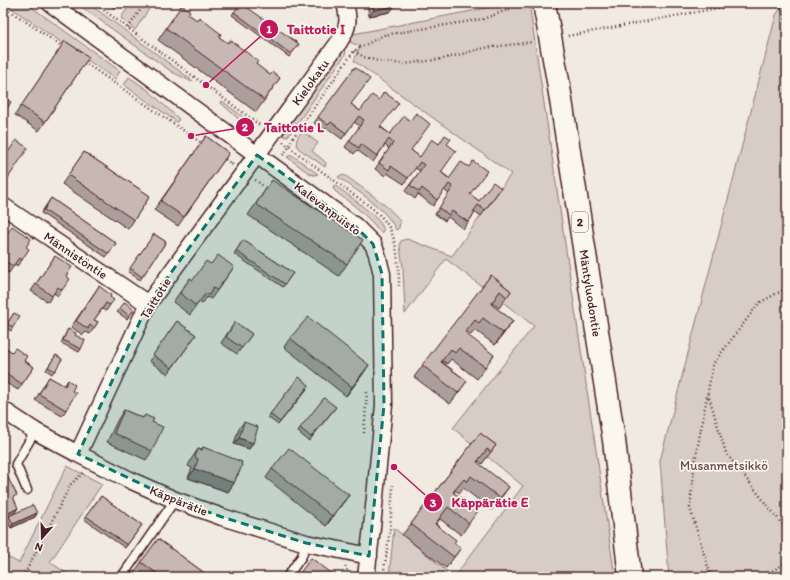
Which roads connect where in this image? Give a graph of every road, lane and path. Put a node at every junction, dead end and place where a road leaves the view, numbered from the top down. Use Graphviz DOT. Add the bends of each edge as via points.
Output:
graph roads {
  1 [pos="50,3"];
  2 [pos="94,3"];
  3 [pos="145,3"];
  4 [pos="345,3"];
  5 [pos="513,3"];
  6 [pos="544,3"];
  7 [pos="745,3"];
  8 [pos="780,3"];
  9 [pos="3,6"];
  10 [pos="787,24"];
  11 [pos="128,28"];
  12 [pos="562,37"];
  13 [pos="537,41"];
  14 [pos="339,42"];
  15 [pos="68,50"];
  16 [pos="354,51"];
  17 [pos="81,60"];
  18 [pos="272,134"];
  19 [pos="289,147"];
  20 [pos="208,148"];
  21 [pos="257,155"];
  22 [pos="220,156"];
  23 [pos="275,168"];
  24 [pos="243,173"];
  25 [pos="263,185"];
  26 [pos="275,194"];
  27 [pos="3,206"];
  28 [pos="399,286"];
  29 [pos="787,288"];
  30 [pos="148,304"];
  31 [pos="368,389"];
  32 [pos="708,394"];
  33 [pos="3,410"];
  34 [pos="35,431"];
  35 [pos="364,437"];
  36 [pos="614,440"];
  37 [pos="85,458"];
  38 [pos="393,483"];
  39 [pos="27,490"];
  40 [pos="175,500"];
  41 [pos="787,530"];
  42 [pos="306,543"];
  43 [pos="347,551"];
  44 [pos="369,556"];
  45 [pos="787,562"];
  46 [pos="123,575"];
  47 [pos="23,577"];
  48 [pos="287,577"];
  49 [pos="350,577"];
  50 [pos="366,577"];
  51 [pos="383,577"];
  52 [pos="630,577"];
  53 [pos="643,577"];
  54 [pos="711,577"];
  55 [pos="762,577"];
  1 -- 21 [label="street, Kalevanpuisto"];
  2 -- 11 [label="path"];
  3 -- 11 [label="path"];
  4 -- 14 [label="street, Kielokatu" via="348,22"];
  5 -- 16 [label="path" via="510,10 483,19 384,35"];
  6 -- 36 [label="highway, Mäntyluodontie / 2"];
  7 -- 12 [label="path"];
  8 -- 10 [label="path"];
  9 -- 15 [label="path"];
  11 -- 18 [label="path"];
  13 -- 16 [label="path" via="484,48 443,59 404,64 378,61"];
  14 -- 16 [label="path"];
  14 -- 18 [label="street, Kielokatu"];
  16 -- 19 [label="path" via="292,139"];
  17 -- 20 [label="path"];
  18 -- 19 [label="path"];
  18 -- 21 [label="street, Kielokatu"];
  19 -- 23 [label="path"];
  19 -- 28 [label="path" via="380,215 393,236"];
  21 -- 23 [label="street, Kalevanpuisto"];
  21 -- 24 [label="street, Taittotie"];
  22 -- 24 [label="path"];
  23 -- 25 [label="path"];
  23 -- 44 [label="street, Kalevanpuisto" via="355,226 373,244 378,254 382,274 384,405"];
  24 -- 25 [label="path"];
  24 -- 30 [label="street, Taittotie"];
  25 -- 26 [label="path"];
  27 -- 30 [label="street, Männistöntie"];
  29 -- 32 [label="path" via="759,303 713,364"];
  30 -- 37 [label="street, Taittotie"];
  31 -- 35 [label="path"];
  32 -- 41 [label="path" via="726,453"];
  32 -- 54 [label="path" via="695,461 690,508"];
  33 -- 34 [label="street, Käppärätie"];
  34 -- 37 [label="street, Käppärätie"];
  34 -- 39 [label="lane" via="16,464"];
  36 -- 52 [label="highway, Mäntyluodontie / 2"];
  36 -- 53 [label="highway, Mäntyluodontie / 2"];
  37 -- 40 [label="street, Käppärätie"];
  37 -- 47 [label="path" via="85,472 71,484"];
  38 -- 51 [label="path"];
  40 -- 42 [label="street, Käppärätie"];
  40 -- 46 [label="lane"];
  42 -- 43 [label="street, Käppärätie"];
  42 -- 48 [label="lane" via="302,556"];
  43 -- 44 [label="street, Käppärätie"];
  43 -- 49 [label="path" via="345,565"];
  44 -- 50 [label="street, Kalevanpuisto"];
  45 -- 55 [label="path"];
}
